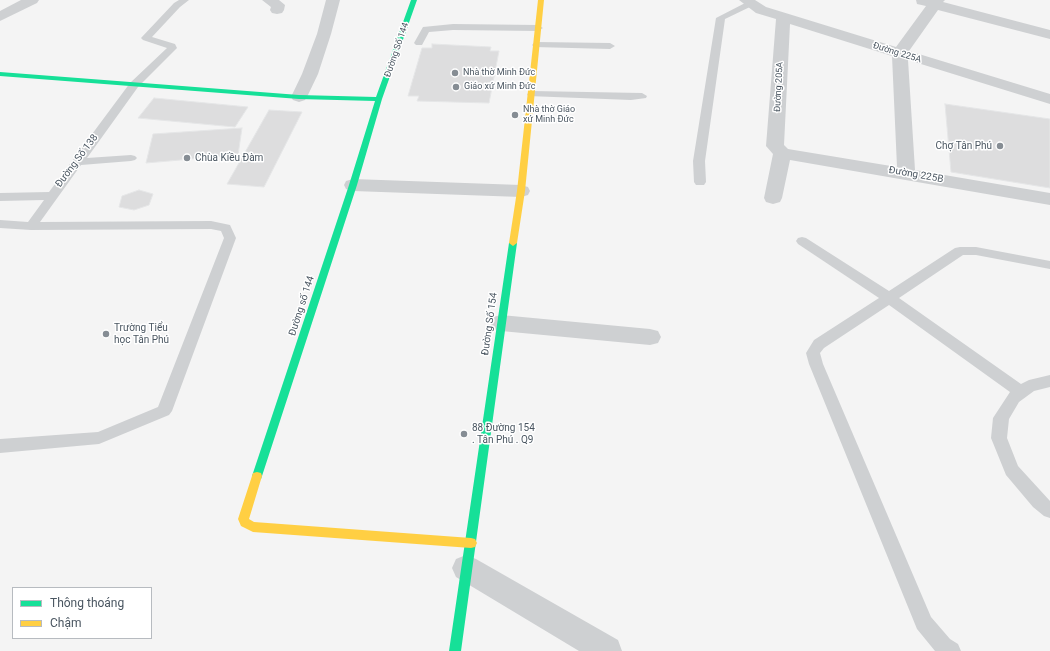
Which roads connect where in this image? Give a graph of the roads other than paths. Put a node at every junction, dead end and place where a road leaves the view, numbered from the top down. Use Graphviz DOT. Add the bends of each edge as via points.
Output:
graph roads {
  1 [pos="32,0"];
  2 [pos="185,0"];
  3 [pos="333,0"];
  4 [pos="414,0"];
  5 [pos="541,0"];
  6 [pos="919,0"];
  7 [pos="749,2"];
  8 [pos="936,2"];
  9 [pos="0,17"];
  10 [pos="782,17"];
  11 [pos="538,28"];
  12 [pos="1050,35"];
  13 [pos="418,44"];
  14 [pos="537,45"];
  15 [pos="610,46"];
  16 [pos="900,54"];
  17 [pos="0,74"];
  18 [pos="134,85"];
  19 [pos="532,94"];
  20 [pos="642,96"];
  21 [pos="299,97"];
  22 [pos="379,99"];
  23 [pos="1050,99"];
  24 [pos="782,153"];
  25 [pos="131,158"];
  26 [pos="77,162"];
  27 [pos="906,174"];
  28 [pos="700,182"];
  29 [pos="353,185"];
  30 [pos="520,191"];
  31 [pos="52,196"];
  32 [pos="0,197"];
  33 [pos="773,198"];
  34 [pos="1050,199"];
  35 [pos="0,224"];
  36 [pos="31,226"];
  37 [pos="802,241"];
  38 [pos="1050,265"];
  39 [pos="889,298"];
  40 [pos="502,323"];
  41 [pos="650,337"];
  42 [pos="1050,381"];
  43 [pos="1022,392"];
  44 [pos="0,446"];
  45 [pos="1050,511"];
  46 [pos="468,555"];
  47 [pos="455,651"];
  48 [pos="607,651"];
  49 [pos="951,651"];
  1 -- 9 [label="street"];
  2 -- 18 [label="lane, Đường Số 138" via="177,4 147,36 146,38 172,48"];
  3 -- 21 [label="street" via="312,67"];
  4 -- 22 [label="street, Đường Số 144"];
  5 -- 11 [label="street, Đường Số 154"];
  6 -- 8 [label="street"];
  7 -- 10 [label="street, Đường 225A" via="761,10"];
  7 -- 28 [label="lane" via="721,18 699,161"];
  8 -- 12 [label="street"];
  8 -- 16 [label="street"];
  10 -- 16 [label="street, Đường 225A"];
  10 -- 24 [label="street, Đường 205A" via="775,146"];
  11 -- 13 [label="lane" via="426,29"];
  11 -- 14 [label="street, Đường Số 154"];
  14 -- 15 [label="lane"];
  14 -- 19 [label="street, Đường Số 154"];
  16 -- 23 [label="street, Đường 225A"];
  16 -- 27 [label="street"];
  17 -- 18 [label="street"];
  18 -- 21 [label="street"];
  18 -- 26 [label="lane, Đường Số 138"];
  19 -- 20 [label="lane" via="631,98"];
  19 -- 30 [label="street, Đường Số 154"];
  21 -- 22 [label="street"];
  22 -- 29 [label="street, Đường số 144"];
  24 -- 27 [label="street, Đường 225B"];
  24 -- 33 [label="street"];
  25 -- 26 [label="lane"];
  26 -- 31 [label="lane, Đường Số 138"];
  27 -- 34 [label="street, Đường 225B"];
  29 -- 30 [label="street"];
  29 -- 46 [label="street, Đường số 144" via="244,519 245,523 253,527"];
  30 -- 40 [label="street, Đường Số 154"];
  31 -- 32 [label="lane, Đường Số 138"];
  31 -- 36 [label="lane"];
  35 -- 36 [label="lane"];
  36 -- 44 [label="lane" via="211,226 226,228 230,238 164,411 99,438"];
  37 -- 39 [label="lane"];
  38 -- 39 [label="lane" via="976,251 960,251"];
  39 -- 43 [label="lane"];
  39 -- 49 [label="lane" via="819,344 814,353 816,364 924,622 942,646"];
  40 -- 41 [label="street"];
  40 -- 46 [label="street, Đường Số 154"];
  42 -- 43 [label="lane" via="1029,386"];
  43 -- 45 [label="lane" via="1014,398 1001,418 999,438 1012,470"];
  46 -- 47 [label="street, Đường Số 154"];
  46 -- 48 [label="street"];
}
